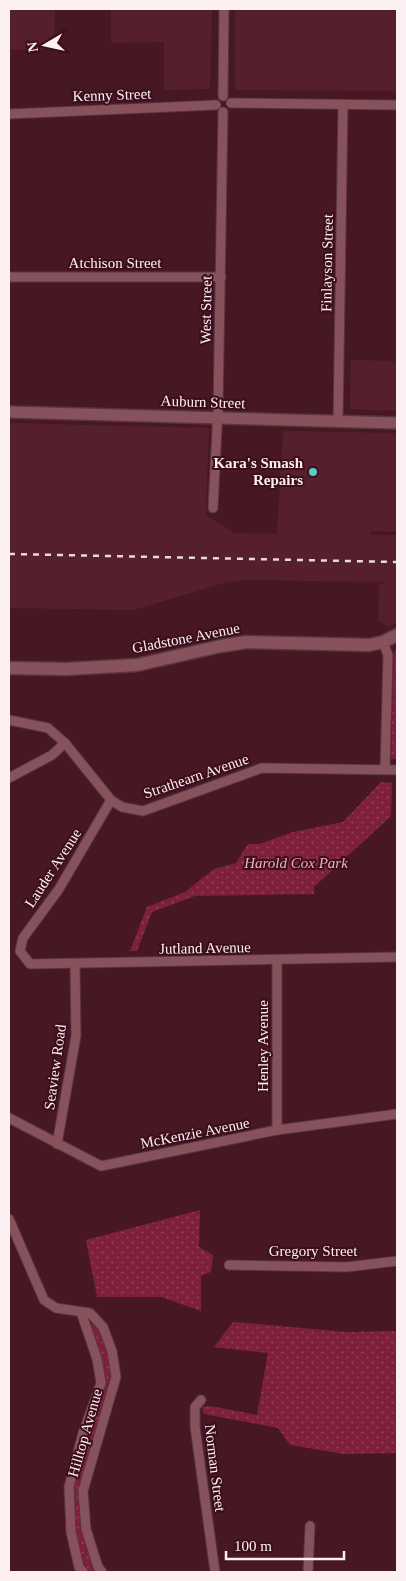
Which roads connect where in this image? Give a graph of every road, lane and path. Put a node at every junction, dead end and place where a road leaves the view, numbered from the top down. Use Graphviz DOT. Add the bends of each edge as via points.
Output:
graph roads {
  1 [pos="224,9"];
  2 [pos="224,96"];
  3 [pos="231,104"];
  4 [pos="216,105"];
  5 [pos="343,105"];
  6 [pos="397,105"];
  7 [pos="223,112"];
  8 [pos="9,114"];
  9 [pos="9,277"];
  10 [pos="221,277"];
  11 [pos="9,412"];
  12 [pos="218,418"];
  13 [pos="338,422"];
  14 [pos="397,423"];
  15 [pos="213,508"];
  16 [pos="397,635"];
  17 [pos="383,642"];
  18 [pos="9,668"];
  19 [pos="9,720"];
  20 [pos="64,743"];
  21 [pos="385,769"];
  22 [pos="397,770"];
  23 [pos="9,778"];
  24 [pos="111,800"];
  25 [pos="20,951"];
  26 [pos="397,957"];
  27 [pos="277,961"];
  28 [pos="75,965"];
  29 [pos="397,1114"];
  30 [pos="9,1118"];
  31 [pos="277,1130"];
  32 [pos="57,1144"];
  33 [pos="9,1220"];
  34 [pos="397,1261"];
  35 [pos="230,1265"];
  36 [pos="82,1312"];
  37 [pos="201,1400"];
  38 [pos="310,1526"];
  39 [pos="83,1572"];
  40 [pos="102,1572"];
  41 [pos="215,1572"];
  42 [pos="308,1572"];
  1 -- 2 [label="street"];
  2 -- 3 [label="street"];
  2 -- 4 [label="street"];
  3 -- 5 [label="street"];
  3 -- 7 [label="street"];
  4 -- 7 [label="street"];
  4 -- 8 [label="street, Kenny Street"];
  5 -- 6 [label="street"];
  5 -- 13 [label="street, Finlayson Street"];
  7 -- 10 [label="street, West Street"];
  9 -- 10 [label="street, Atchison Street"];
  10 -- 12 [label="street, West Street"];
  11 -- 12 [label="street, Auburn Street"];
  12 -- 13 [label="street, Auburn Street"];
  12 -- 15 [label="street, West Street"];
  13 -- 14 [label="street, Auburn Street"];
  16 -- 17 [label="main road, Gladstone Avenue"];
  17 -- 18 [label="main road, Gladstone Avenue" via="363,645 247,642 137,665"];
  17 -- 21 [label="street" via="388,654"];
  19 -- 20 [label="street, Strathearn Avenue" via="48,728"];
  20 -- 23 [label="street" via="52,755"];
  20 -- 24 [label="street, Strathearn Avenue"];
  21 -- 22 [label="street, Strathearn Avenue"];
  21 -- 24 [label="street, Strathearn Avenue" via="262,768 143,811"];
  24 -- 25 [label="street, Lauder Avenue" via="59,889 22,938"];
  25 -- 28 [label="street, Jutland Avenue" via="30,964"];
  26 -- 27 [label="street, Jutland Avenue"];
  27 -- 28 [label="street, Jutland Avenue"];
  27 -- 31 [label="street, Henley Avenue"];
  28 -- 32 [label="street, Seaview Road" via="76,1036"];
  29 -- 31 [label="street, McKenzie Avenue"];
  30 -- 32 [label="street, McKenzie Avenue"];
  31 -- 32 [label="street, McKenzie Avenue" via="101,1166"];
  33 -- 36 [label="street, Hilltop Avenue" via="44,1300 56,1308"];
  34 -- 35 [label="street, Gregory Street" via="346,1267"];
  36 -- 39 [label="street, Hilltop Avenue" via="101,1383 83,1433 69,1488 71,1532"];
  36 -- 40 [label="street, Hilltop Avenue" via="90,1313 103,1327 112,1351 116,1377 83,1491 86,1529"];
  37 -- 41 [label="street, Norman Street" via="195,1407 195,1428"];
  38 -- 42 [label="street"];
}
